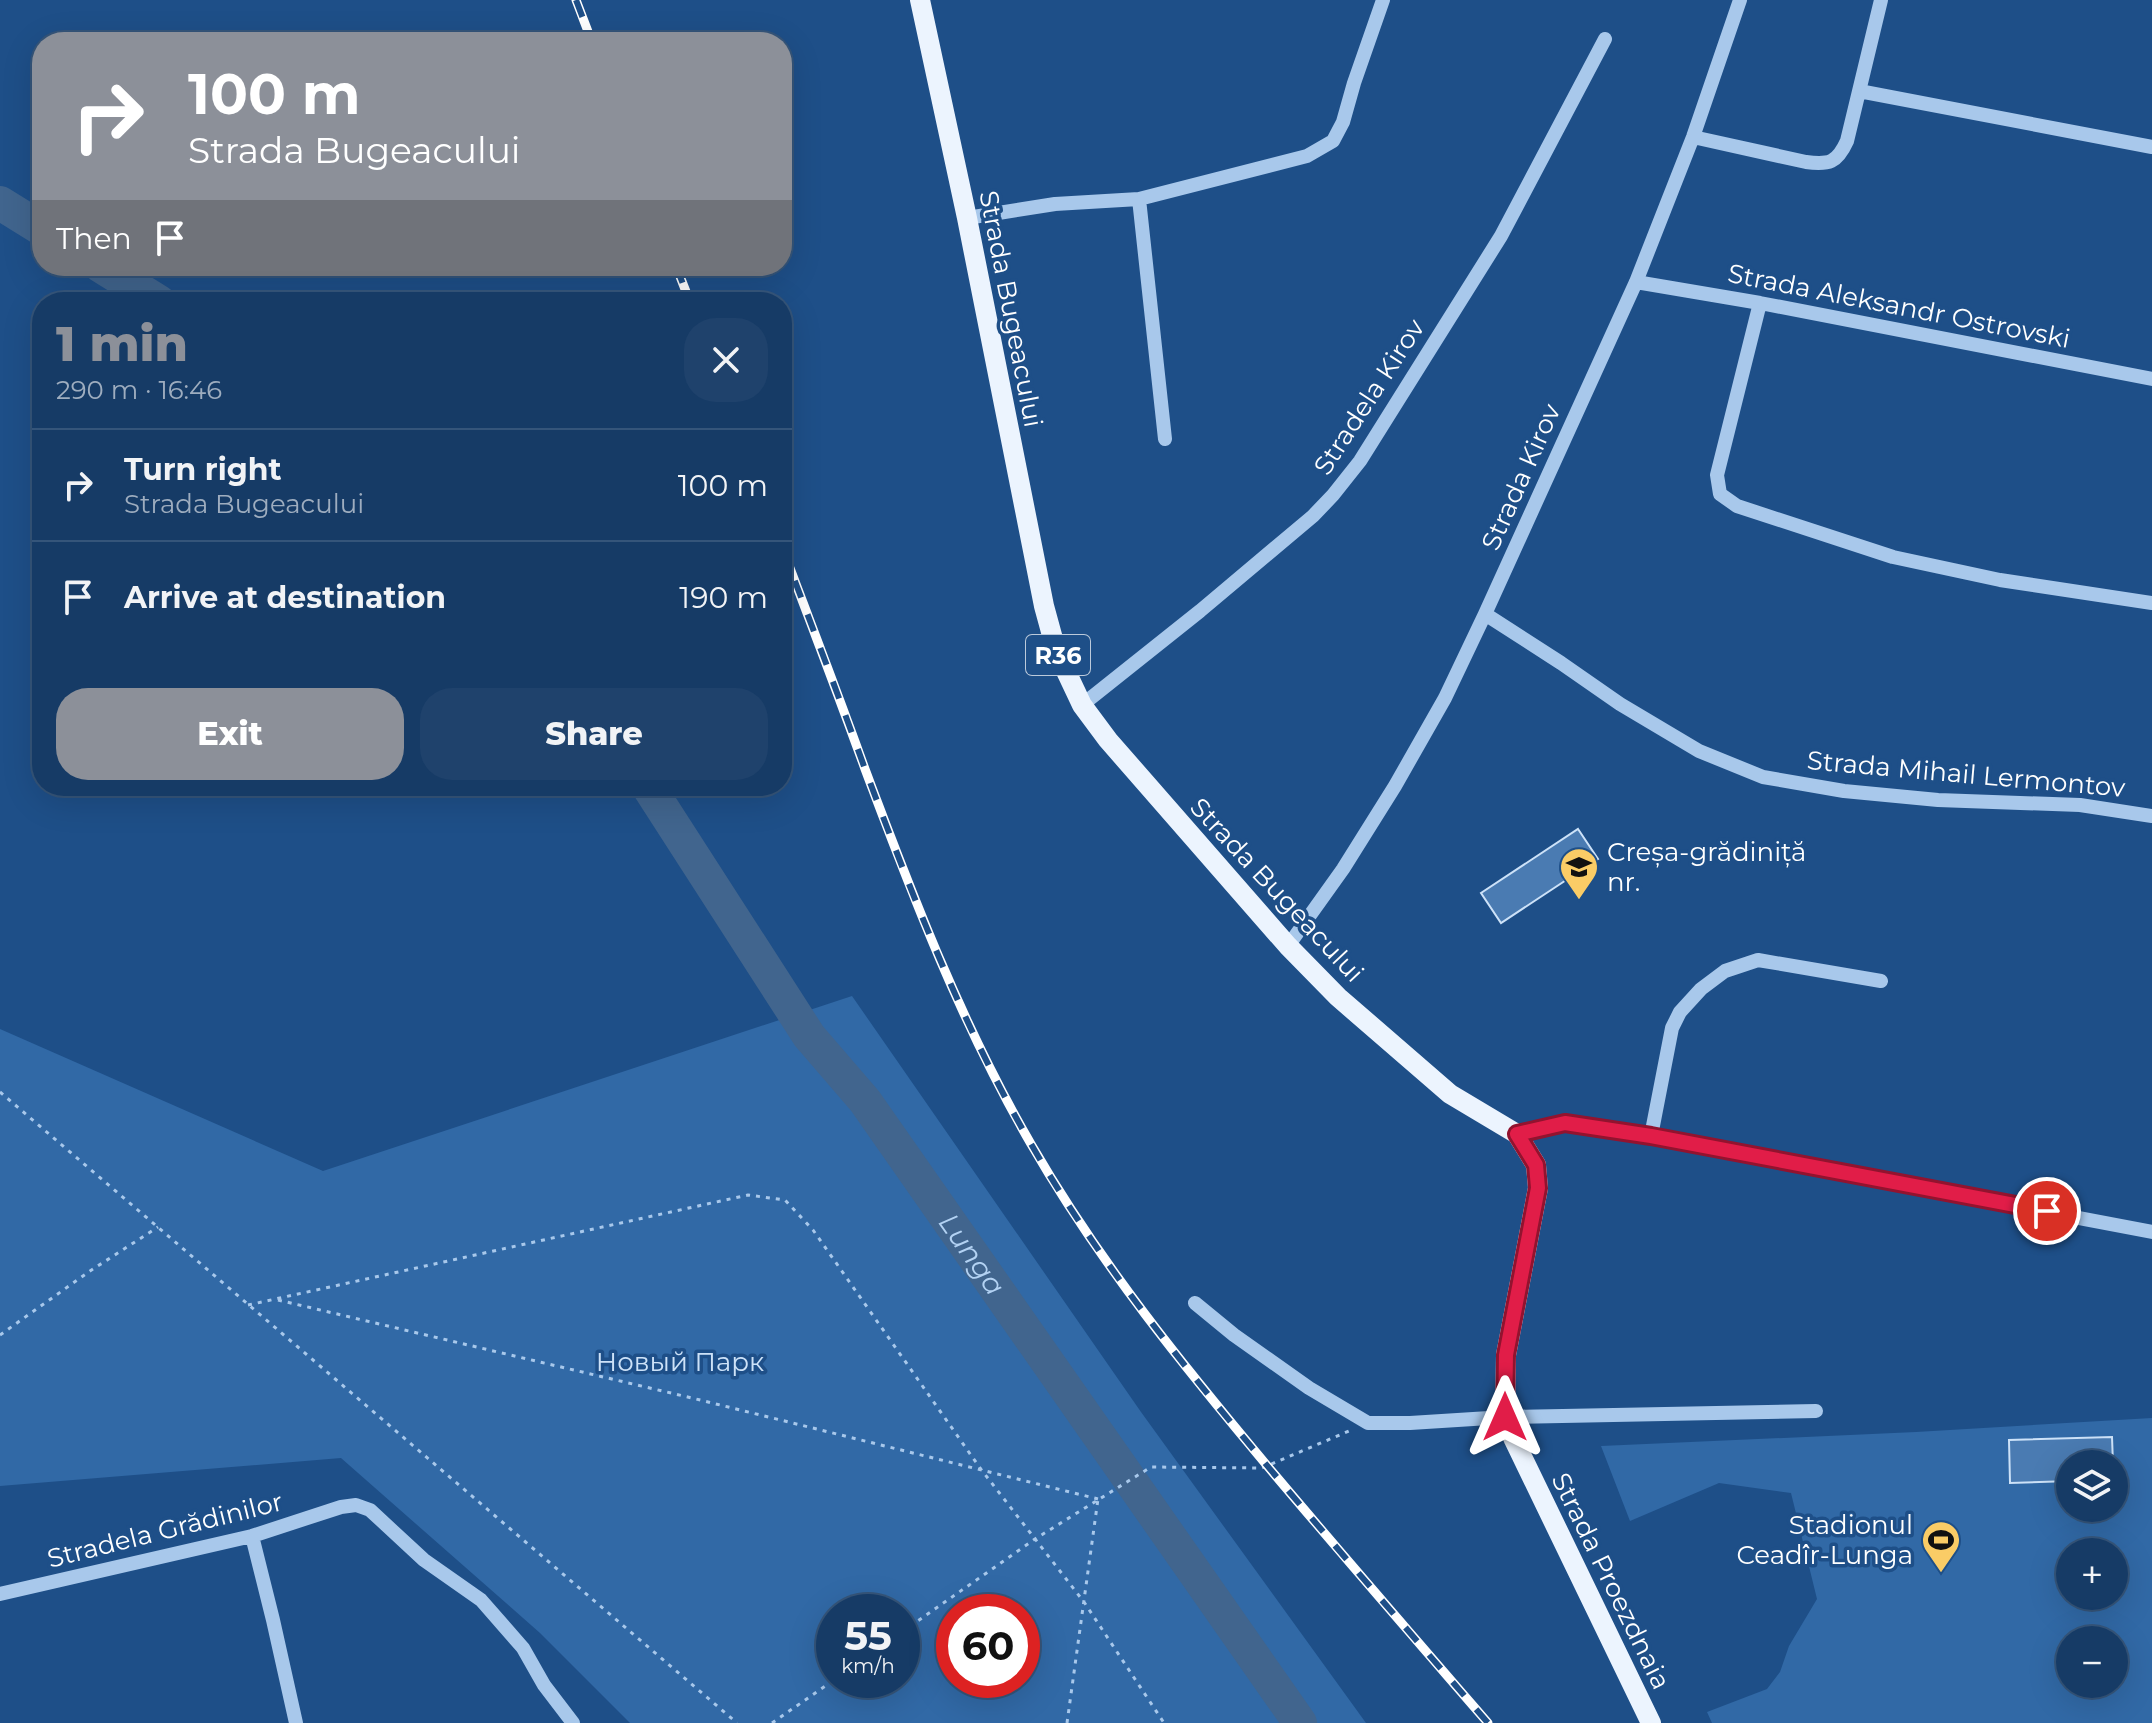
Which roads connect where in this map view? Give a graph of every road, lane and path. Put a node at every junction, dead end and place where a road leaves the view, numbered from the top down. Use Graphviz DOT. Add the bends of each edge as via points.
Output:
graph roads {
  1 [pos="920,0"];
  2 [pos="1383,0"];
  3 [pos="1740,0"];
  4 [pos="1881,0"];
  5 [pos="1605,39"];
  6 [pos="1859,91"];
  7 [pos="1693,137"];
  8 [pos="2152,147"];
  9 [pos="1139,199"];
  10 [pos="967,218"];
  11 [pos="1636,282"];
  12 [pos="1760,303"];
  13 [pos="2152,379"];
  14 [pos="1165,439"];
  15 [pos="2152,603"];
  16 [pos="1485,614"];
  17 [pos="1082,705"];
  18 [pos="2152,816"];
  19 [pos="1288,946"];
  20 [pos="1881,981"];
  21 [pos="0,1092"];
  22 [pos="1517,1134"];
  23 [pos="1651,1136"];
  24 [pos="158,1227"];
  25 [pos="2152,1232"];
  26 [pos="274,1299"];
  27 [pos="1195,1303"];
  28 [pos="248,1305"];
  29 [pos="0,1335"];
  30 [pos="1816,1411"];
  31 [pos="1505,1417"];
  32 [pos="1368,1423"];
  33 [pos="980,1468"];
  34 [pos="1098,1499"];
  35 [pos="252,1536"];
  36 [pos="1035,1539"];
  37 [pos="0,1594"];
  38 [pos="1084,1602"];
  39 [pos="920,1619"];
  40 [pos="816,1692"];
  41 [pos="296,1723"];
  42 [pos="573,1723"];
  43 [pos="737,1723"];
  44 [pos="772,1723"];
  45 [pos="1067,1723"];
  46 [pos="1164,1723"];
  47 [pos="1651,1723"];
  1 -- 10 [label="main road, Strada Bugeacului / R36"];
  2 -- 9 [label="street" via="1333,141 1307,156"];
  3 -- 7 [label="street, Strada Kirov"];
  4 -- 6 [label="street"];
  5 -- 17 [label="street, Stradela Kirov" via="1501,236 1360,461 1313,516"];
  6 -- 7 [label="street" via="1840,155 1821,164"];
  6 -- 8 [label="street"];
  7 -- 11 [label="street, Strada Kirov"];
  9 -- 10 [label="street" via="1055,204"];
  9 -- 14 [label="street"];
  10 -- 17 [label="main road, Strada Bugeacului / R36" via="1044,606 1056,650"];
  11 -- 12 [label="street, Strada Aleksandr Ostrovski"];
  11 -- 16 [label="street, Strada Kirov"];
  12 -- 13 [label="street, Strada Aleksandr Ostrovski"];
  12 -- 15 [label="street" via="1717,475 1720,494 1737,506 1893,557"];
  16 -- 18 [label="street, Strada Mihail Lermontov" via="1699,751 1763,777 1844,791 2080,805"];
  16 -- 19 [label="street, Strada Kirov" via="1395,786"];
  17 -- 19 [label="main road, Strada Bugeacului / R36" via="1129,767"];
  19 -- 22 [label="main road, Strada Bugeacului / R36" via="1450,1094"];
  20 -- 23 [label="street" via="1758,960 1725,971 1701,989 1672,1028"];
  21 -- 24 [label="path"];
  22 -- 23 [label="street" via="1565,1123"];
  22 -- 31 [label="main road, Strada Proezdnaia" via="1536,1165 1538,1188 1506,1355"];
  23 -- 25 [label="street"];
  24 -- 28 [label="path"];
  24 -- 29 [label="path"];
  26 -- 28 [label="path"];
  26 -- 33 [label="path"];
  26 -- 33 [label="path" via="748,1195 785,1200 813,1230"];
  27 -- 32 [label="street" via="1309,1388"];
  28 -- 43 [label="path"];
  30 -- 31 [label="street"];
  31 -- 32 [label="street"];
  31 -- 47 [label="main road, Strada Proezdnaia"];
  32 -- 34 [label="path" via="1262,1468 1151,1467"];
  33 -- 34 [label="path"];
  33 -- 36 [label="path"];
  34 -- 36 [label="path"];
  34 -- 38 [label="path"];
  35 -- 37 [label="street, Stradela Grădinilor"];
  35 -- 41 [label="street"];
  35 -- 42 [label="street, Stradela Grădinilor" via="341,1507 370,1510 424,1560 481,1600 523,1648"];
  36 -- 38 [label="path"];
  36 -- 39 [label="path"];
  38 -- 45 [label="path"];
  38 -- 46 [label="path"];
  40 -- 44 [label="path"];
}
